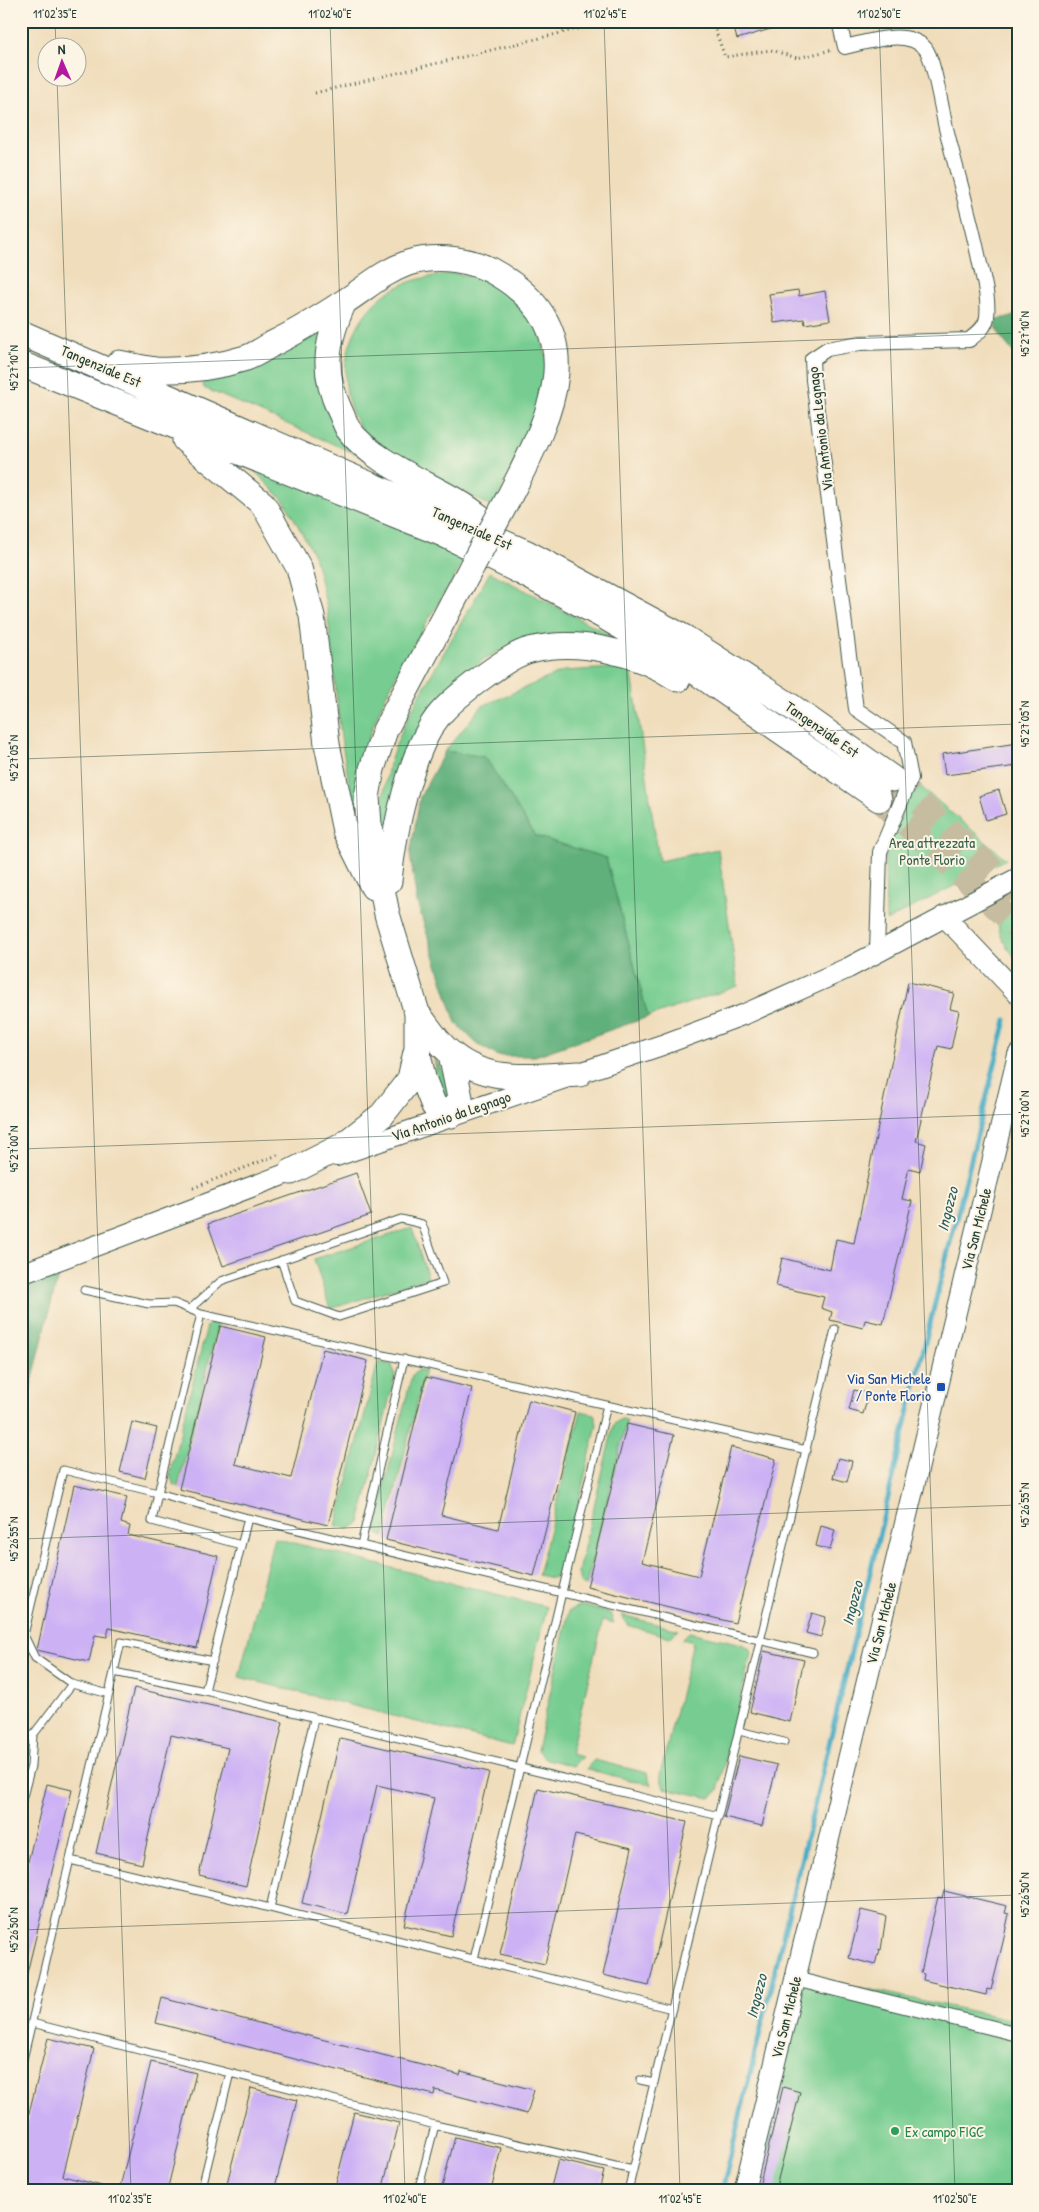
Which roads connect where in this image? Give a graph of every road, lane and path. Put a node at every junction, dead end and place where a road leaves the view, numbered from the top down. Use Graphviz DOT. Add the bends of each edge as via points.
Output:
graph roads {
  1 [pos="610,21"];
  2 [pos="712,21"];
  3 [pos="838,21"];
  4 [pos="845,47"];
  5 [pos="314,93"];
  6 [pos="344,302"];
  7 [pos="21,333"];
  8 [pos="70,352"];
  9 [pos="21,364"];
  10 [pos="155,418"];
  11 [pos="527,553"];
  12 [pos="834,766"];
  13 [pos="1018,878"];
  14 [pos="387,914"];
  15 [pos="944,916"];
  16 [pos="878,952"];
  17 [pos="1018,994"];
  18 [pos="417,1013"];
  19 [pos="416,1049"];
  20 [pos="451,1054"];
  21 [pos="1018,1055"];
  22 [pos="579,1074"];
  23 [pos="450,1116"];
  24 [pos="291,1172"];
  25 [pos="281,1260"];
  26 [pos="21,1274"];
  27 [pos="84,1290"];
  28 [pos="190,1309"];
  29 [pos="201,1314"];
  30 [pos="835,1329"];
  31 [pos="404,1359"];
  32 [pos="607,1405"];
  33 [pos="807,1450"];
  34 [pos="158,1493"];
  35 [pos="248,1518"];
  36 [pos="241,1545"];
  37 [pos="361,1545"];
  38 [pos="561,1592"];
  39 [pos="761,1640"];
  40 [pos="812,1653"];
  41 [pos="213,1661"];
  42 [pos="114,1672"];
  43 [pos="72,1684"];
  44 [pos="205,1691"];
  45 [pos="109,1694"];
  46 [pos="314,1719"];
  47 [pos="739,1731"];
  48 [pos="784,1742"];
  49 [pos="521,1768"];
  50 [pos="21,1804"];
  51 [pos="719,1816"];
  52 [pos="70,1860"];
  53 [pos="270,1908"];
  54 [pos="474,1959"];
  55 [pos="795,1979"];
  56 [pos="672,2009"];
  57 [pos="32,2023"];
  58 [pos="1018,2034"];
  59 [pos="21,2068"];
  60 [pos="230,2073"];
  61 [pos="640,2080"];
  62 [pos="654,2083"];
  63 [pos="435,2125"];
  64 [pos="633,2170"];
  65 [pos="201,2191"];
  66 [pos="418,2191"];
  67 [pos="628,2191"];
  68 [pos="744,2191"];
  1 -- 5 [label="path"];
  2 -- 4 [label="path" via="725,58 771,50 797,58"];
  3 -- 4 [label="street"];
  4 -- 16 [label="street, Via Antonio da Legnago" via="900,38 913,40 925,48 972,224 988,305 987,319 980,332 970,340 860,343 827,349 812,359 856,709 904,742 911,778 880,852"];
  6 -- 8 [label="highway" via="247,358 200,368 155,370"];
  6 -- 11 [label="highway" via="333,325 326,373 335,402 349,429 378,456 463,505"];
  6 -- 14 [label="highway, bridge" via="377,277 409,263 446,258 487,268 520,288 542,312 553,339 557,369 541,433 385,730 372,769 367,797 369,824"];
  7 -- 8 [label="highway, Tangenziale Est"];
  8 -- 11 [label="highway, Tangenziale Est"];
  9 -- 10 [label="highway, Tangenziale Est"];
  10 -- 12 [label="highway, Tangenziale Est" via="443,534 523,573 680,660"];
  10 -- 14 [label="highway" via="210,458 263,504 299,568 312,616 327,744 345,831"];
  11 -- 12 [label="highway, Tangenziale Est" via="685,638 789,705 886,789"];
  12 -- 14 [label="highway" via="766,736 656,665 610,649 559,647 529,650 496,667 441,714 419,750 392,850"];
  13 -- 15 [label="street, Via Antonio da Legnago"];
  14 -- 18 [label="highway"];
  15 -- 16 [label="street, Via Antonio da Legnago"];
  15 -- 17 [label="street"];
  16 -- 22 [label="street, Via Antonio da Legnago" via="746,1014"];
  18 -- 19 [label="highway"];
  18 -- 20 [label="highway"];
  19 -- 23 [label="highway" via="434,1106"];
  19 -- 24 [label="highway" via="410,1079 382,1115 342,1146"];
  20 -- 22 [label="highway" via="477,1069 509,1078"];
  20 -- 23 [label="highway" via="460,1098"];
  21 -- 55 [label="street, Via San Michele"];
  22 -- 23 [label="street, Via Antonio da Legnago"];
  23 -- 24 [label="street, Via Antonio da Legnago"];
  24 -- 26 [label="street, Via Antonio da Legnago"];
  25 -- 25 [label="lane" via="401,1219 422,1224 442,1283 339,1317 295,1301"];
  25 -- 28 [label="lane" via="221,1281"];
  27 -- 28 [label="lane" via="149,1304 174,1303"];
  28 -- 29 [label="lane"];
  29 -- 31 [label="lane"];
  29 -- 34 [label="lane"];
  30 -- 33 [label="lane"];
  31 -- 32 [label="lane"];
  31 -- 37 [label="lane"];
  32 -- 33 [label="lane"];
  32 -- 38 [label="lane"];
  33 -- 39 [label="lane"];
  34 -- 35 [label="lane"];
  34 -- 36 [label="lane" via="152,1521"];
  34 -- 43 [label="lane" via="63,1470 24,1635 35,1658"];
  35 -- 36 [label="lane"];
  35 -- 37 [label="lane"];
  36 -- 41 [label="lane"];
  37 -- 38 [label="lane"];
  38 -- 39 [label="lane"];
  38 -- 49 [label="lane"];
  39 -- 40 [label="lane"];
  39 -- 47 [label="lane"];
  41 -- 42 [label="lane" via="122,1642"];
  41 -- 44 [label="lane"];
  42 -- 44 [label="lane"];
  42 -- 45 [label="lane"];
  43 -- 45 [label="lane"];
  43 -- 50 [label="lane" via="33,1735 31,1766"];
  44 -- 46 [label="lane"];
  45 -- 52 [label="lane"];
  46 -- 49 [label="lane"];
  46 -- 53 [label="lane"];
  47 -- 48 [label="lane"];
  47 -- 51 [label="lane"];
  49 -- 51 [label="lane"];
  49 -- 54 [label="lane"];
  51 -- 56 [label="lane"];
  52 -- 53 [label="lane"];
  52 -- 57 [label="lane"];
  53 -- 54 [label="lane"];
  54 -- 56 [label="lane"];
  55 -- 58 [label="street"];
  55 -- 68 [label="street, Via San Michele"];
  56 -- 62 [label="lane"];
  57 -- 59 [label="lane"];
  57 -- 60 [label="lane"];
  60 -- 63 [label="lane"];
  60 -- 65 [label="lane"];
  61 -- 62 [label="lane"];
  62 -- 64 [label="lane"];
  63 -- 64 [label="lane"];
  63 -- 66 [label="lane"];
  64 -- 67 [label="lane"];
}
